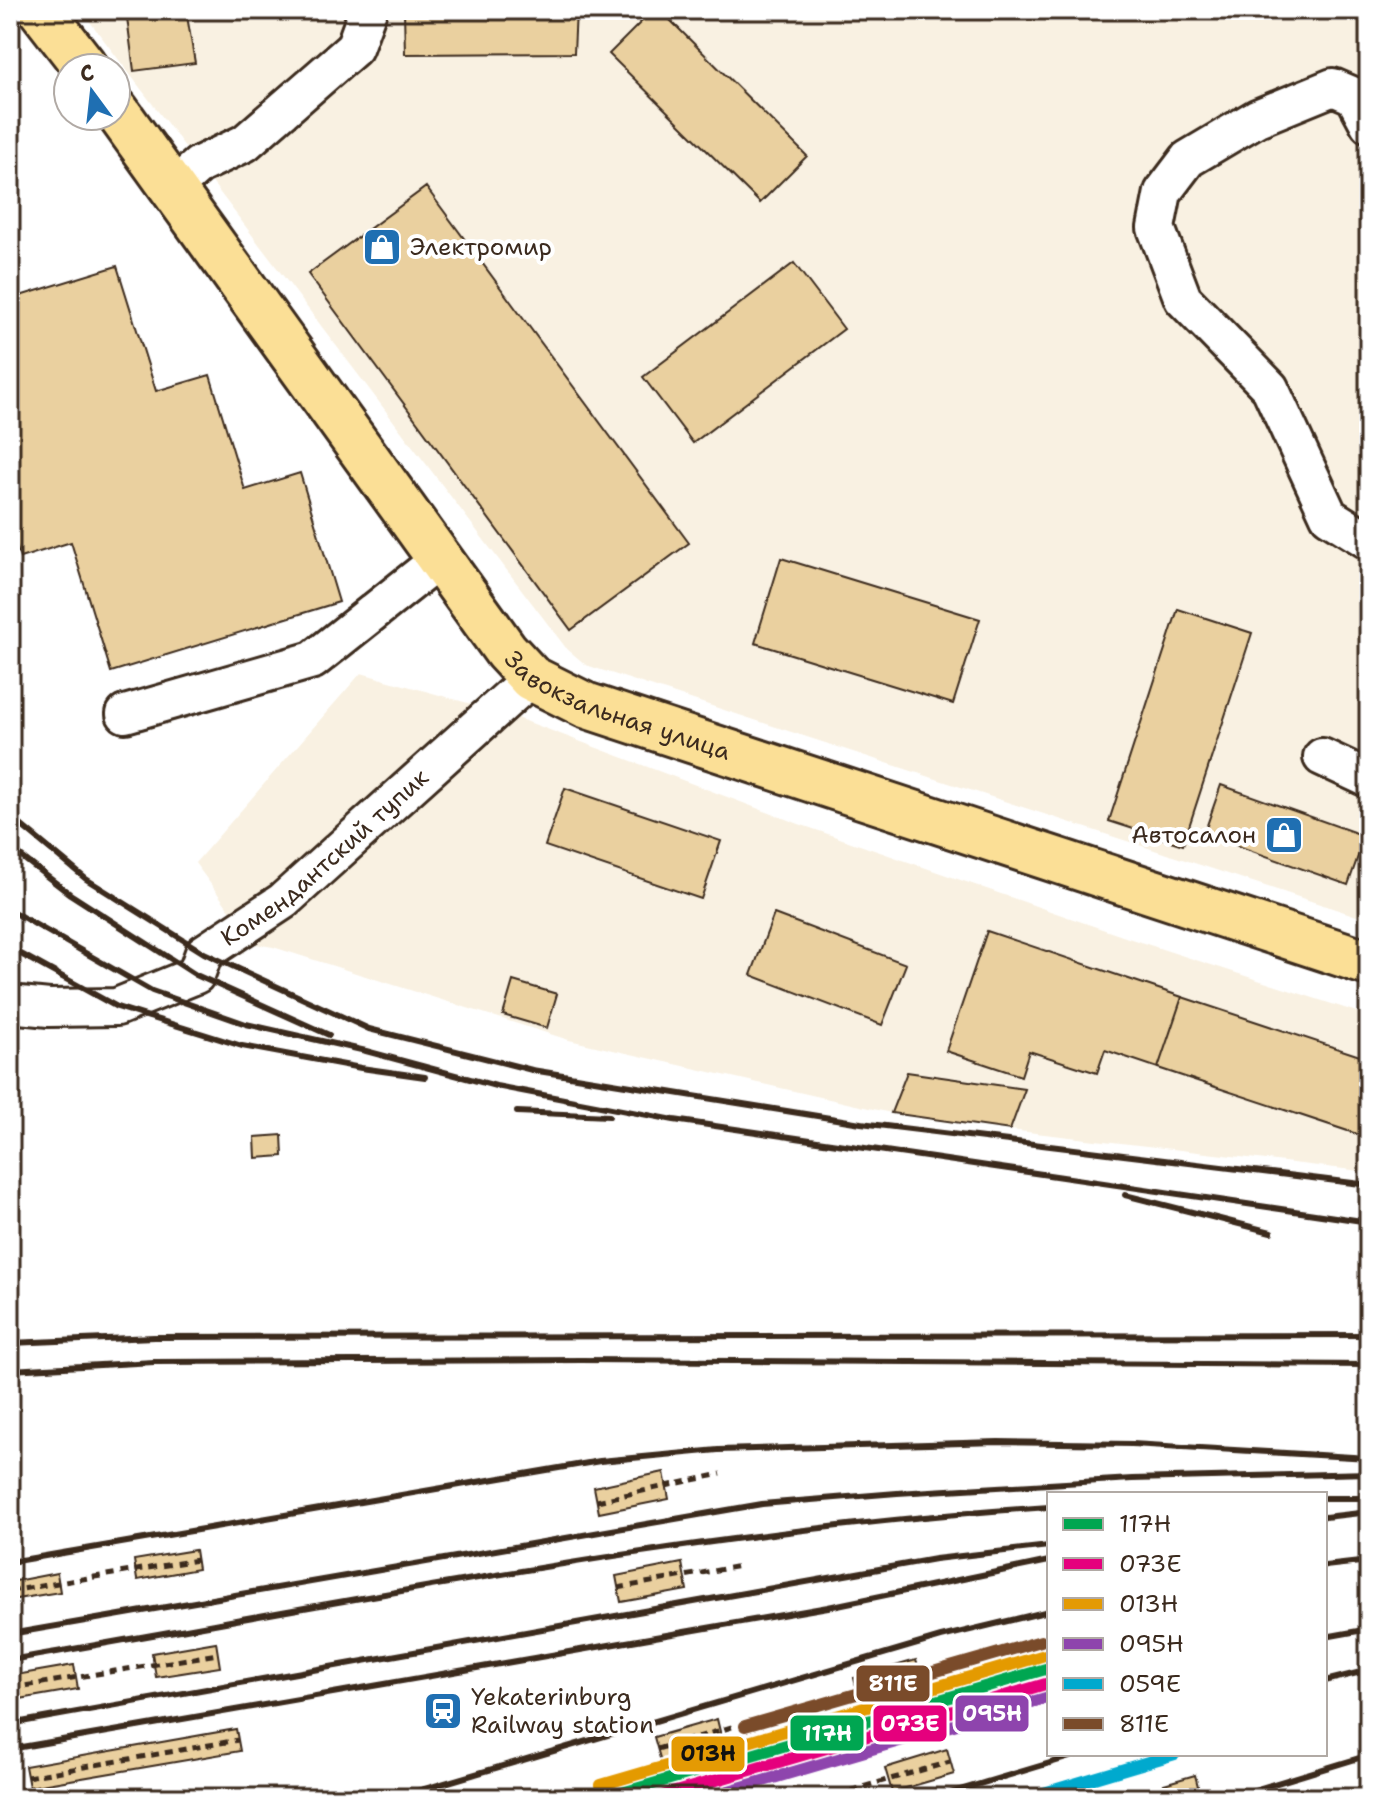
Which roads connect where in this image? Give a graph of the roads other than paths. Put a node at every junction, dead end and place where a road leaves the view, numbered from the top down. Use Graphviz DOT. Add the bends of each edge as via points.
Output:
graph roads {
  1 [pos="368,10"];
  2 [pos="1369,124"];
  3 [pos="132,132"];
  4 [pos="173,188"];
  5 [pos="1369,541"];
  6 [pos="440,559"];
  7 [pos="531,678"];
  8 [pos="125,714"];
  9 [pos="1322,757"];
  10 [pos="1369,779"];
  11 [pos="1369,963"];
  12 [pos="10,1004"];
  1 -- 4 [label="street" via="354,48 245,143 199,165"];
  2 -- 5 [label="street" via="1354,96 1333,87 1257,118 1188,159 1163,192 1156,228 1183,299 1270,388 1329,516"];
  3 -- 4 [label="main road, Завокзальная улица"];
  4 -- 6 [label="main road, Завокзальная улица"];
  6 -- 7 [label="main road, Завокзальная улица"];
  6 -- 8 [label="street" via="313,660"];
  7 -- 11 [label="main road, Завокзальная улица" via="585,705"];
  7 -- 12 [label="street, Комендантский тупик" via="283,901 204,953 196,975 117,1007"];
  9 -- 10 [label="street"];
}
